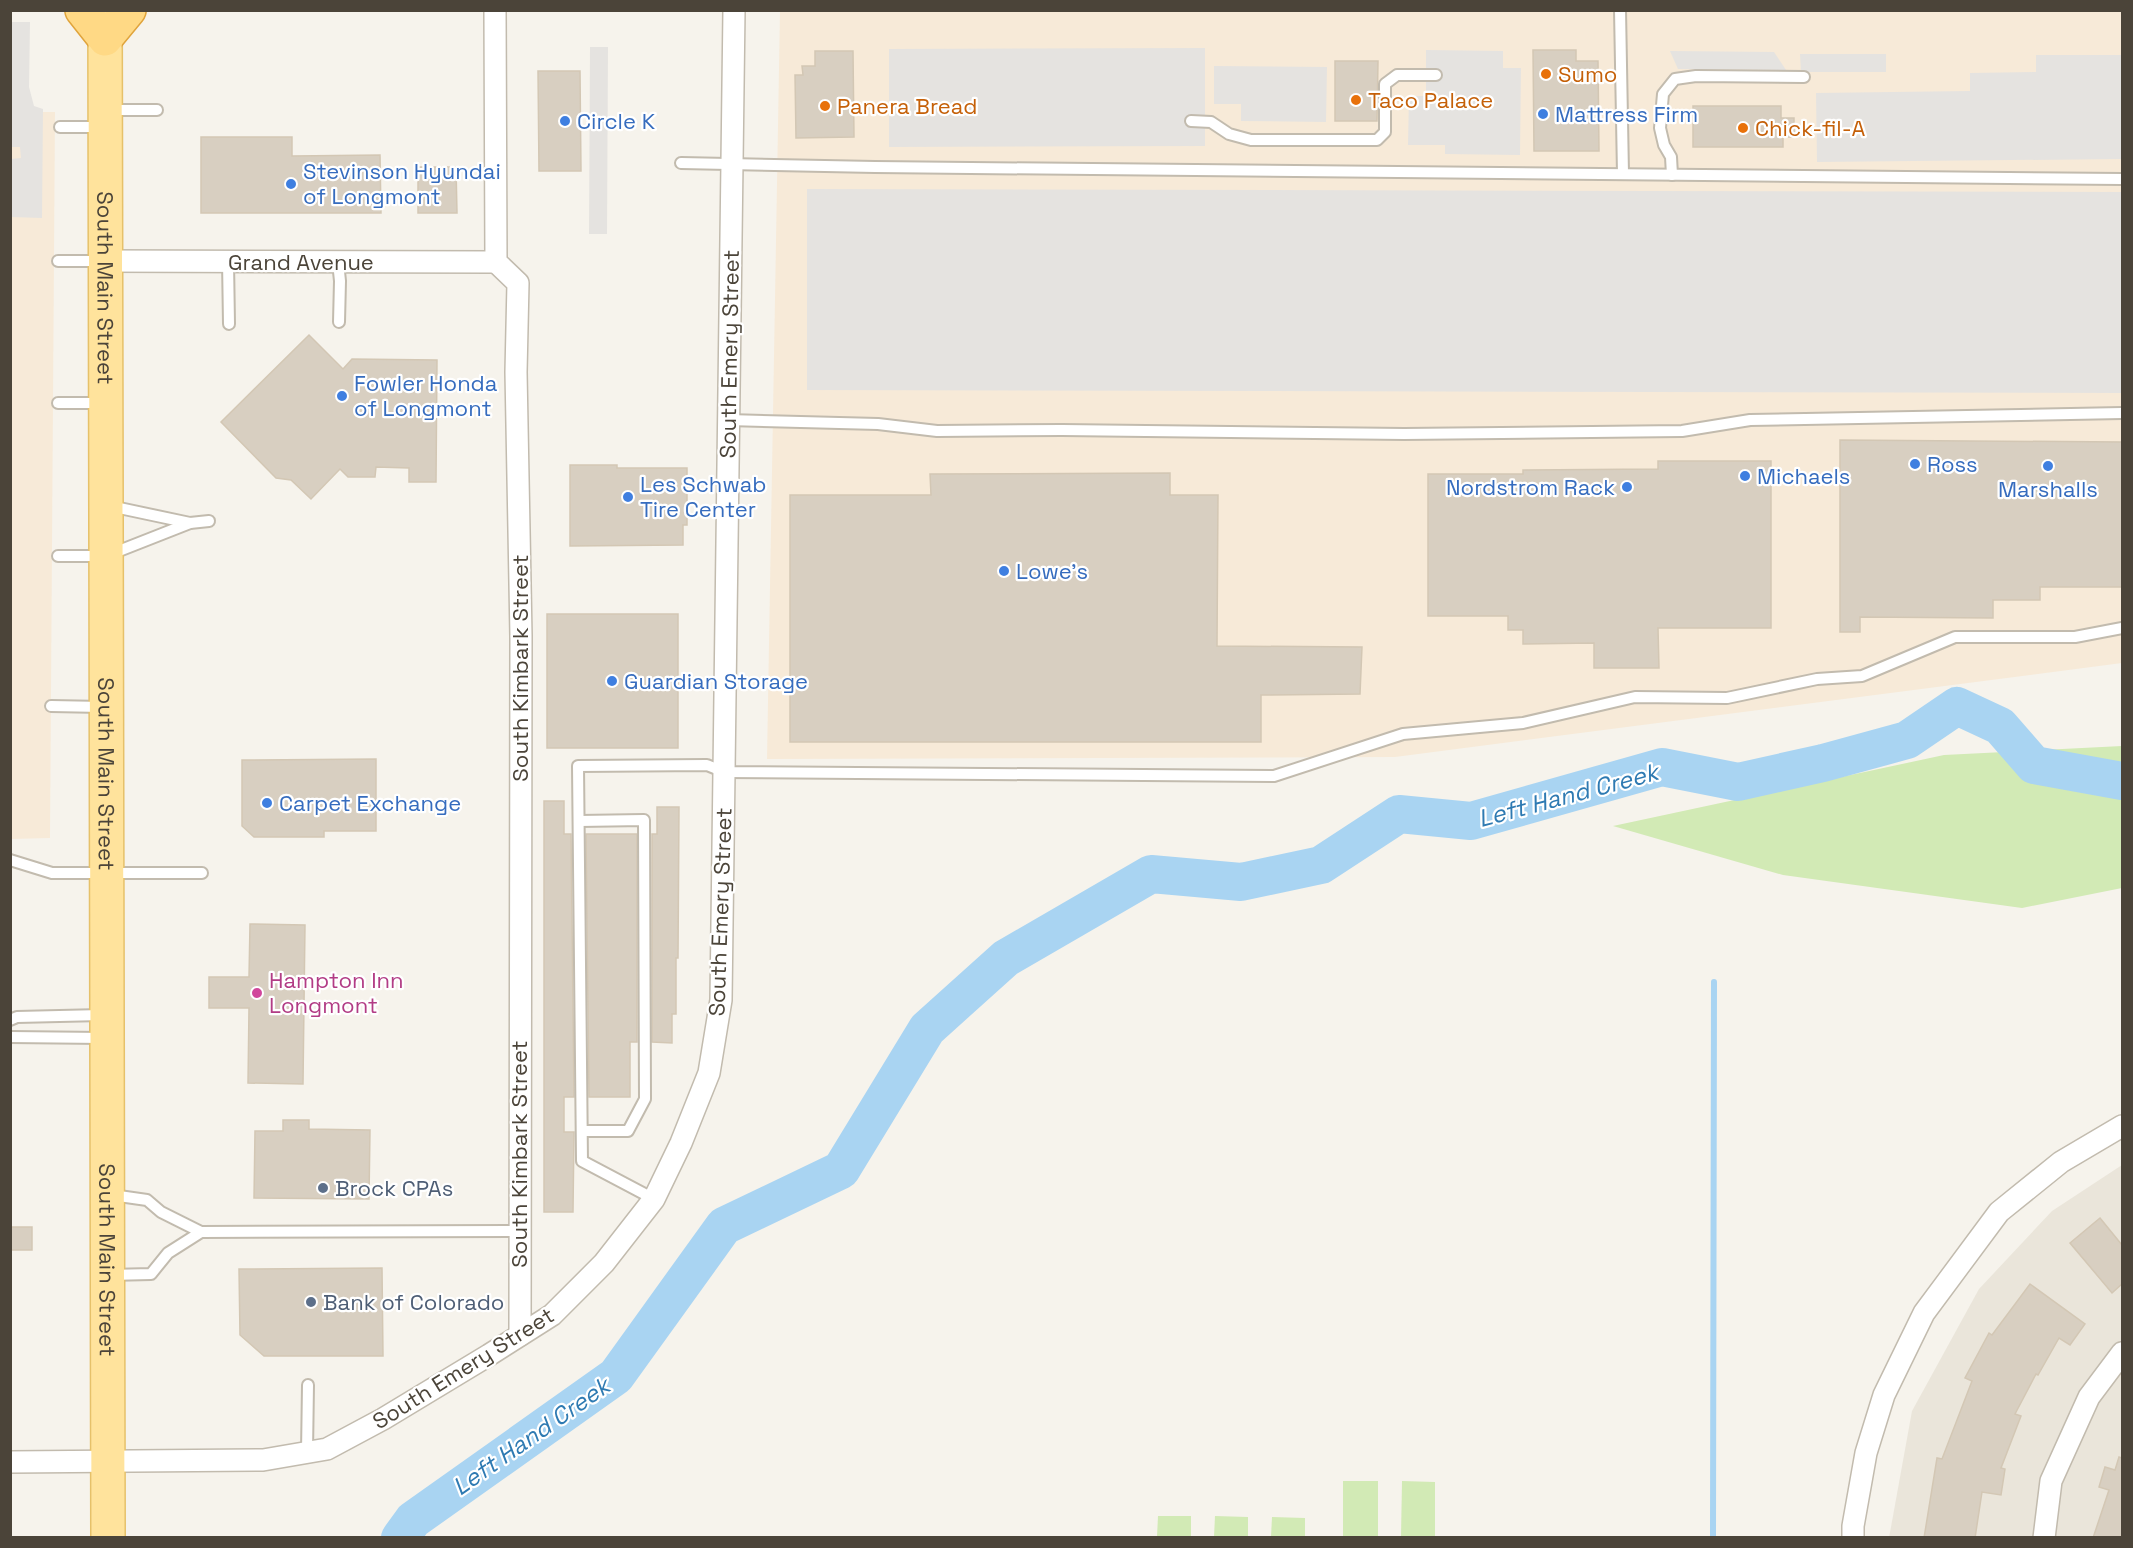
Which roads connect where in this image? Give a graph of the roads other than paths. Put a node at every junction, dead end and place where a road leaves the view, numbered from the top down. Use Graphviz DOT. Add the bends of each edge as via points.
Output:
graph roads {
  1 [pos="82,10"];
  2 [pos="129,10"];
  3 [pos="495,10"];
  4 [pos="734,10"];
  5 [pos="1620,10"];
  6 [pos="105,25"];
  7 [pos="1436,75"];
  8 [pos="1804,77"];
  9 [pos="157,110"];
  10 [pos="106,118"];
  11 [pos="1191,120"];
  12 [pos="60,127"];
  13 [pos="681,162"];
  14 [pos="732,164"];
  15 [pos="1623,174"];
  16 [pos="1671,175"];
  17 [pos="2122,179"];
  18 [pos="58,261"];
  19 [pos="106,261"];
  20 [pos="228,261"];
  21 [pos="338,262"];
  22 [pos="496,262"];
  23 [pos="339,322"];
  24 [pos="230,324"];
  25 [pos="58,403"];
  26 [pos="106,403"];
  27 [pos="2122,413"];
  28 [pos="728,420"];
  29 [pos="107,505"];
  30 [pos="209,521"];
  31 [pos="190,522"];
  32 [pos="58,556"];
  33 [pos="106,556"];
  34 [pos="2122,628"];
  35 [pos="51,706"];
  36 [pos="106,707"];
  37 [pos="724,772"];
  38 [pos="579,820"];
  39 [pos="10,860"];
  40 [pos="106,873"];
  41 [pos="202,873"];
  42 [pos="10,1020"];
  43 [pos="105,1027"];
  44 [pos="10,1037"];
  45 [pos="2122,1126"];
  46 [pos="582,1131"];
  47 [pos="106,1194"];
  48 [pos="654,1200"];
  49 [pos="201,1232"];
  50 [pos="519,1232"];
  51 [pos="106,1276"];
  52 [pos="520,1335"];
  53 [pos="2122,1353"];
  54 [pos="308,1385"];
  55 [pos="307,1452"];
  56 [pos="10,1462"];
  57 [pos="107,1462"];
  58 [pos="108,1538"];
  59 [pos="1853,1538"];
  60 [pos="2044,1538"];
  1 -- 6 [label="highway"];
  2 -- 6 [label="highway"];
  3 -- 22 [label="street"];
  4 -- 14 [label="street, South Emery Street"];
  5 -- 15 [label="lane"];
  6 -- 10 [label="main road, South Main Street"];
  7 -- 11 [label="lane" via="1397,75 1385,84 1385,132 1377,141 1251,141 1229,134 1211,122"];
  8 -- 16 [label="lane" via="1675,79 1663,94 1660,128 1671,157"];
  9 -- 10 [label="lane"];
  10 -- 12 [label="lane"];
  10 -- 19 [label="main road, South Main Street"];
  13 -- 14 [label="lane"];
  14 -- 15 [label="lane"];
  14 -- 28 [label="street, South Emery Street"];
  15 -- 16 [label="lane"];
  16 -- 17 [label="lane"];
  18 -- 19 [label="lane"];
  19 -- 20 [label="street, Grand Avenue"];
  19 -- 26 [label="main road, South Main Street"];
  20 -- 21 [label="street, Grand Avenue"];
  20 -- 24 [label="lane"];
  21 -- 22 [label="street, Grand Avenue"];
  21 -- 23 [label="lane"];
  22 -- 50 [label="street, South Kimbark Street" via="518,283"];
  25 -- 26 [label="lane"];
  26 -- 29 [label="main road, South Main Street"];
  27 -- 28 [label="lane" via="1750,420 1682,431 1404,434 936,431 878,424"];
  28 -- 37 [label="street, South Emery Street"];
  29 -- 31 [label="lane"];
  29 -- 33 [label="main road, South Main Street"];
  30 -- 31 [label="lane"];
  31 -- 33 [label="lane"];
  32 -- 33 [label="lane"];
  33 -- 36 [label="main road, South Main Street"];
  34 -- 37 [label="lane" via="2074,637 1955,637 1862,676 1817,679 1727,698 1635,697 1523,723 1403,734 1274,776"];
  35 -- 36 [label="lane"];
  36 -- 40 [label="main road, South Main Street"];
  37 -- 38 [label="lane" via="707,765 578,766"];
  37 -- 48 [label="street, South Emery Street" via="721,999 711,1063 681,1143"];
  38 -- 46 [label="lane"];
  38 -- 46 [label="lane" via="644,820 645,1099 627,1131"];
  39 -- 40 [label="lane" via="52,873"];
  40 -- 41 [label="lane"];
  40 -- 43 [label="main road, South Main Street"];
  42 -- 43 [label="lane" via="17,1017"];
  43 -- 44 [label="lane"];
  43 -- 47 [label="main road, South Main Street"];
  45 -- 59 [label="street" via="2061,1162 1999,1212 1924,1313 1884,1395 1866,1454"];
  46 -- 48 [label="lane" via="582,1161"];
  47 -- 49 [label="lane" via="147,1200"];
  47 -- 51 [label="main road, South Main Street"];
  48 -- 52 [label="street, South Emery Street" via="604,1263 552,1315"];
  49 -- 50 [label="lane"];
  49 -- 51 [label="lane" via="168,1253 151,1274"];
  50 -- 52 [label="street, South Kimbark Street"];
  51 -- 57 [label="main road, South Main Street"];
  52 -- 55 [label="street, South Emery Street" via="383,1419 327,1449"];
  53 -- 60 [label="street" via="2089,1397 2051,1481"];
  54 -- 55 [label="lane"];
  55 -- 57 [label="street, South Emery Street" via="263,1460"];
  56 -- 57 [label="street, South Emery Street"];
  57 -- 58 [label="main road, South Main Street"];
}
